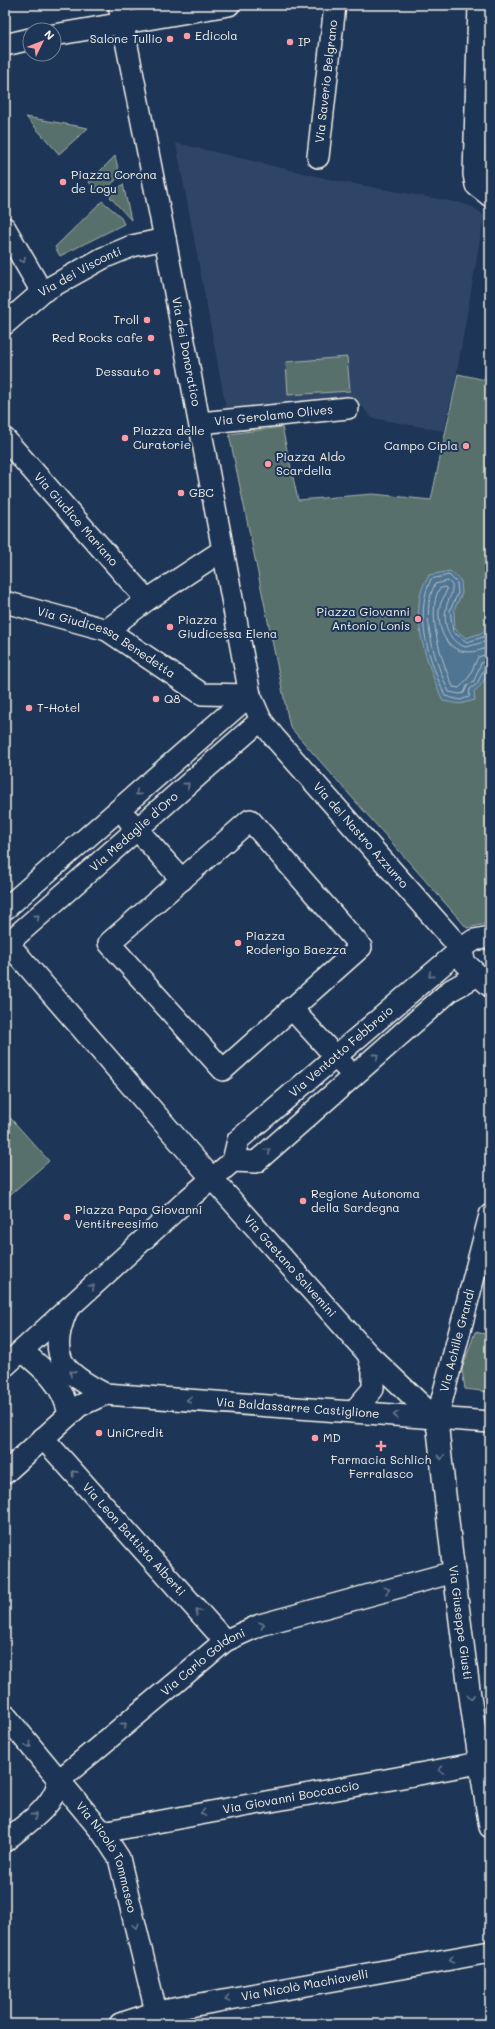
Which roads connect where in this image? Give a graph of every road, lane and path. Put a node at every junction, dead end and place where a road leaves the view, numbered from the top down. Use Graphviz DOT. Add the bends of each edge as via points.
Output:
graph roads {
  1 [pos="229,5"];
  2 [pos="335,5"];
  3 [pos="479,5"];
  4 [pos="121,14"];
  5 [pos="62,32"];
  6 [pos="22,41"];
  7 [pos="5,44"];
  8 [pos="482,130"];
  9 [pos="318,157"];
  10 [pos="483,190"];
  11 [pos="5,228"];
  12 [pos="165,239"];
  13 [pos="42,292"];
  14 [pos="5,324"];
  15 [pos="348,408"];
  16 [pos="200,423"];
  17 [pos="5,439"];
  18 [pos="222,550"];
  19 [pos="147,600"];
  20 [pos="5,602"];
  21 [pos="107,630"];
  22 [pos="202,694"];
  23 [pos="250,695"];
  24 [pos="261,720"];
  25 [pos="220,721"];
  26 [pos="119,809"];
  27 [pos="137,830"];
  28 [pos="65,857"];
  29 [pos="83,877"];
  30 [pos="182,880"];
  31 [pos="5,910"];
  32 [pos="490,937"];
  33 [pos="6,942"];
  34 [pos="461,949"];
  35 [pos="484,980"];
  36 [pos="291,1008"];
  37 [pos="335,1056"];
  38 [pos="354,1076"];
  39 [pos="233,1161"];
  40 [pos="213,1178"];
  41 [pos="490,1215"];
  42 [pos="67,1309"];
  43 [pos="22,1351"];
  44 [pos="368,1354"];
  45 [pos="5,1366"];
  46 [pos="105,1394"];
  47 [pos="353,1412"];
  48 [pos="69,1415"];
  49 [pos="435,1418"];
  50 [pos="490,1422"];
  51 [pos="43,1438"];
  52 [pos="5,1473"];
  53 [pos="454,1572"];
  54 [pos="225,1641"];
  55 [pos="5,1715"];
  56 [pos="479,1763"];
  57 [pos="58,1781"];
  58 [pos="490,1827"];
  59 [pos="102,1832"];
  60 [pos="5,1841"];
  61 [pos="490,1952"];
  62 [pos="158,2018"];
  63 [pos="120,2024"];
  1 -- 4 [label="street"];
  2 -- 9 [label="street, Via Saverio Belgrano"];
  3 -- 8 [label="street"];
  4 -- 5 [label="street"];
  4 -- 12 [label="street, Via dei Donoratico"];
  6 -- 7 [label="street"];
  8 -- 10 [label="street" via="474,174"];
  11 -- 13 [label="street, one-way"];
  12 -- 13 [label="street, Via dei Visconti" via="132,246 103,258"];
  12 -- 16 [label="street, Via dei Donoratico"];
  13 -- 14 [label="street, Via dei Visconti"];
  15 -- 16 [label="street, Via Gerolamo Olives"];
  16 -- 18 [label="street, Via dei Donoratico"];
  17 -- 19 [label="street, Via Giudice Mariano"];
  18 -- 19 [label="street"];
  18 -- 23 [label="street, Via dei Donoratico"];
  19 -- 21 [label="street"];
  20 -- 21 [label="street, Via Giudicessa Benedetta"];
  21 -- 22 [label="street, Via Giudicessa Benedetta"];
  22 -- 23 [label="street"];
  22 -- 25 [label="street, Via Giudicessa Benedetta"];
  23 -- 24 [label="street, Via dei Donoratico"];
  23 -- 25 [label="street"];
  27 -- 24 [label="street, Via Medaglie d'Oro, one-way"];
  24 -- 34 [label="street, Via del Nastro Azzurro"];
  25 -- 26 [label="street, one-way"];
  26 -- 27 [label="street"];
  26 -- 28 [label="street"];
  27 -- 29 [label="street, Via Medaglie d'Oro"];
  27 -- 30 [label="street"];
  28 -- 29 [label="street"];
  28 -- 31 [label="street"];
  33 -- 29 [label="street, Via Medaglie d'Oro, one-way"];
  30 -- 36 [label="street" via="250,820 361,946"];
  30 -- 36 [label="street" via="109,943 223,1070"];
  32 -- 34 [label="street, Via Ventotto Febbraio" via="474,940"];
  33 -- 40 [label="street"];
  34 -- 35 [label="street, Via del Nastro Azzurro" via="465,963"];
  34 -- 37 [label="street, Via Ventotto Febbraio, one-way"];
  38 -- 35 [label="street, one-way" via="451,990"];
  36 -- 37 [label="street"];
  37 -- 38 [label="street"];
  37 -- 39 [label="street, Via Ventotto Febbraio" via="238,1140"];
  39 -- 38 [label="street, one-way" via="256,1162"];
  39 -- 40 [label="street"];
  42 -- 40 [label="street, one-way"];
  40 -- 44 [label="street, Via Gaetano Salvemini"];
  41 -- 49 [label="street, Via Achille Grandi"];
  42 -- 43 [label="street"];
  46 -- 42 [label="street, one-way" via="76,1376 60,1357 57,1349 59,1334"];
  43 -- 45 [label="street"];
  43 -- 48 [label="street" via="59,1387 66,1400"];
  44 -- 47 [label="street, Via Gaetano Salvemini" via="373,1371 373,1389"];
  44 -- 49 [label="street, Via Gaetano Salvemini"];
  47 -- 46 [label="street, Via Baldassarre Castiglione, one-way"];
  46 -- 48 [label="street" via="79,1406"];
  49 -- 47 [label="street, Via Baldassarre Castiglione, one-way"];
  48 -- 51 [label="street"];
  49 -- 50 [label="street, Via Baldassarre Castiglione"];
  49 -- 53 [label="street, Via Giuseppe Giusti, one-way"];
  51 -- 52 [label="street"];
  54 -- 51 [label="street, Via Leon Battista Alberti, one-way"];
  54 -- 53 [label="street, Via Carlo Goldoni, one-way" via="260,1625"];
  53 -- 56 [label="street, Via Giuseppe Giusti, one-way"];
  57 -- 54 [label="street, Via Carlo Goldoni, one-way"];
  55 -- 57 [label="street, Via Nicolò Tommaseo, one-way"];
  56 -- 58 [label="street, Via Giuseppe Giusti"];
  56 -- 59 [label="street, Via Giovanni Boccaccio, one-way"];
  57 -- 59 [label="street, Via Nicolò Tommaseo"];
  60 -- 57 [label="street, Via Carlo Goldoni, one-way" via="47,1805 57,1791"];
  59 -- 62 [label="street, Via Nicolò Tommaseo, one-way" via="119,1858"];
  61 -- 62 [label="street, Via Nicolò Machiavelli, one-way"];
  62 -- 63 [label="street, Via Nicolò Machiavelli"];
}
